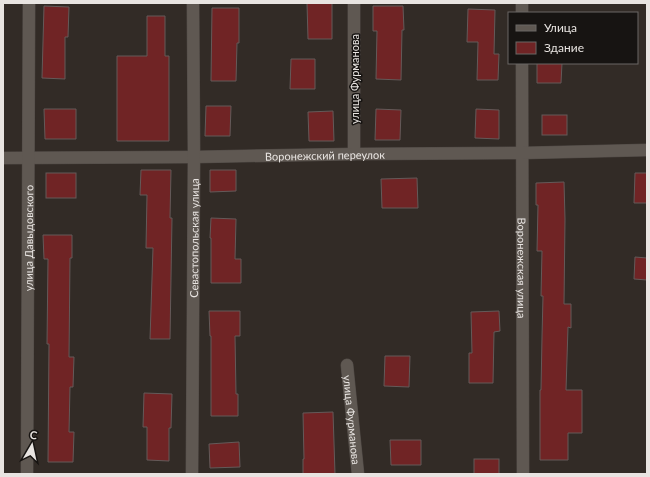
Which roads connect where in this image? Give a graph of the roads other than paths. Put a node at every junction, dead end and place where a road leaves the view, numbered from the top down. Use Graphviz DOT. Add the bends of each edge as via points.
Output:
graph roads {
  1 [pos="29,3"];
  2 [pos="194,3"];
  3 [pos="354,3"];
  4 [pos="522,64"];
  5 [pos="647,150"];
  6 [pos="522,153"];
  7 [pos="354,154"];
  8 [pos="194,157"];
  9 [pos="3,158"];
  10 [pos="28,158"];
  11 [pos="347,365"];
  12 [pos="27,474"];
  13 [pos="192,474"];
  14 [pos="358,474"];
  15 [pos="523,474"];
  1 -- 10 [label="street, улица Давыдовского"];
  2 -- 8 [label="street, Севастопольская улица"];
  3 -- 7 [label="street, улица Фурманова"];
  4 -- 6 [label="street, Воронежская улица"];
  5 -- 6 [label="street, Воронежский переулок"];
  6 -- 7 [label="street, Воронежский переулок"];
  6 -- 15 [label="street, Воронежская улица"];
  7 -- 8 [label="street, Воронежский переулок"];
  8 -- 10 [label="street, Воронежский переулок"];
  8 -- 13 [label="street, Севастопольская улица"];
  9 -- 10 [label="street, Воронежский переулок"];
  10 -- 12 [label="street, улица Давыдовского"];
  11 -- 14 [label="street, улица Фурманова"];
}
